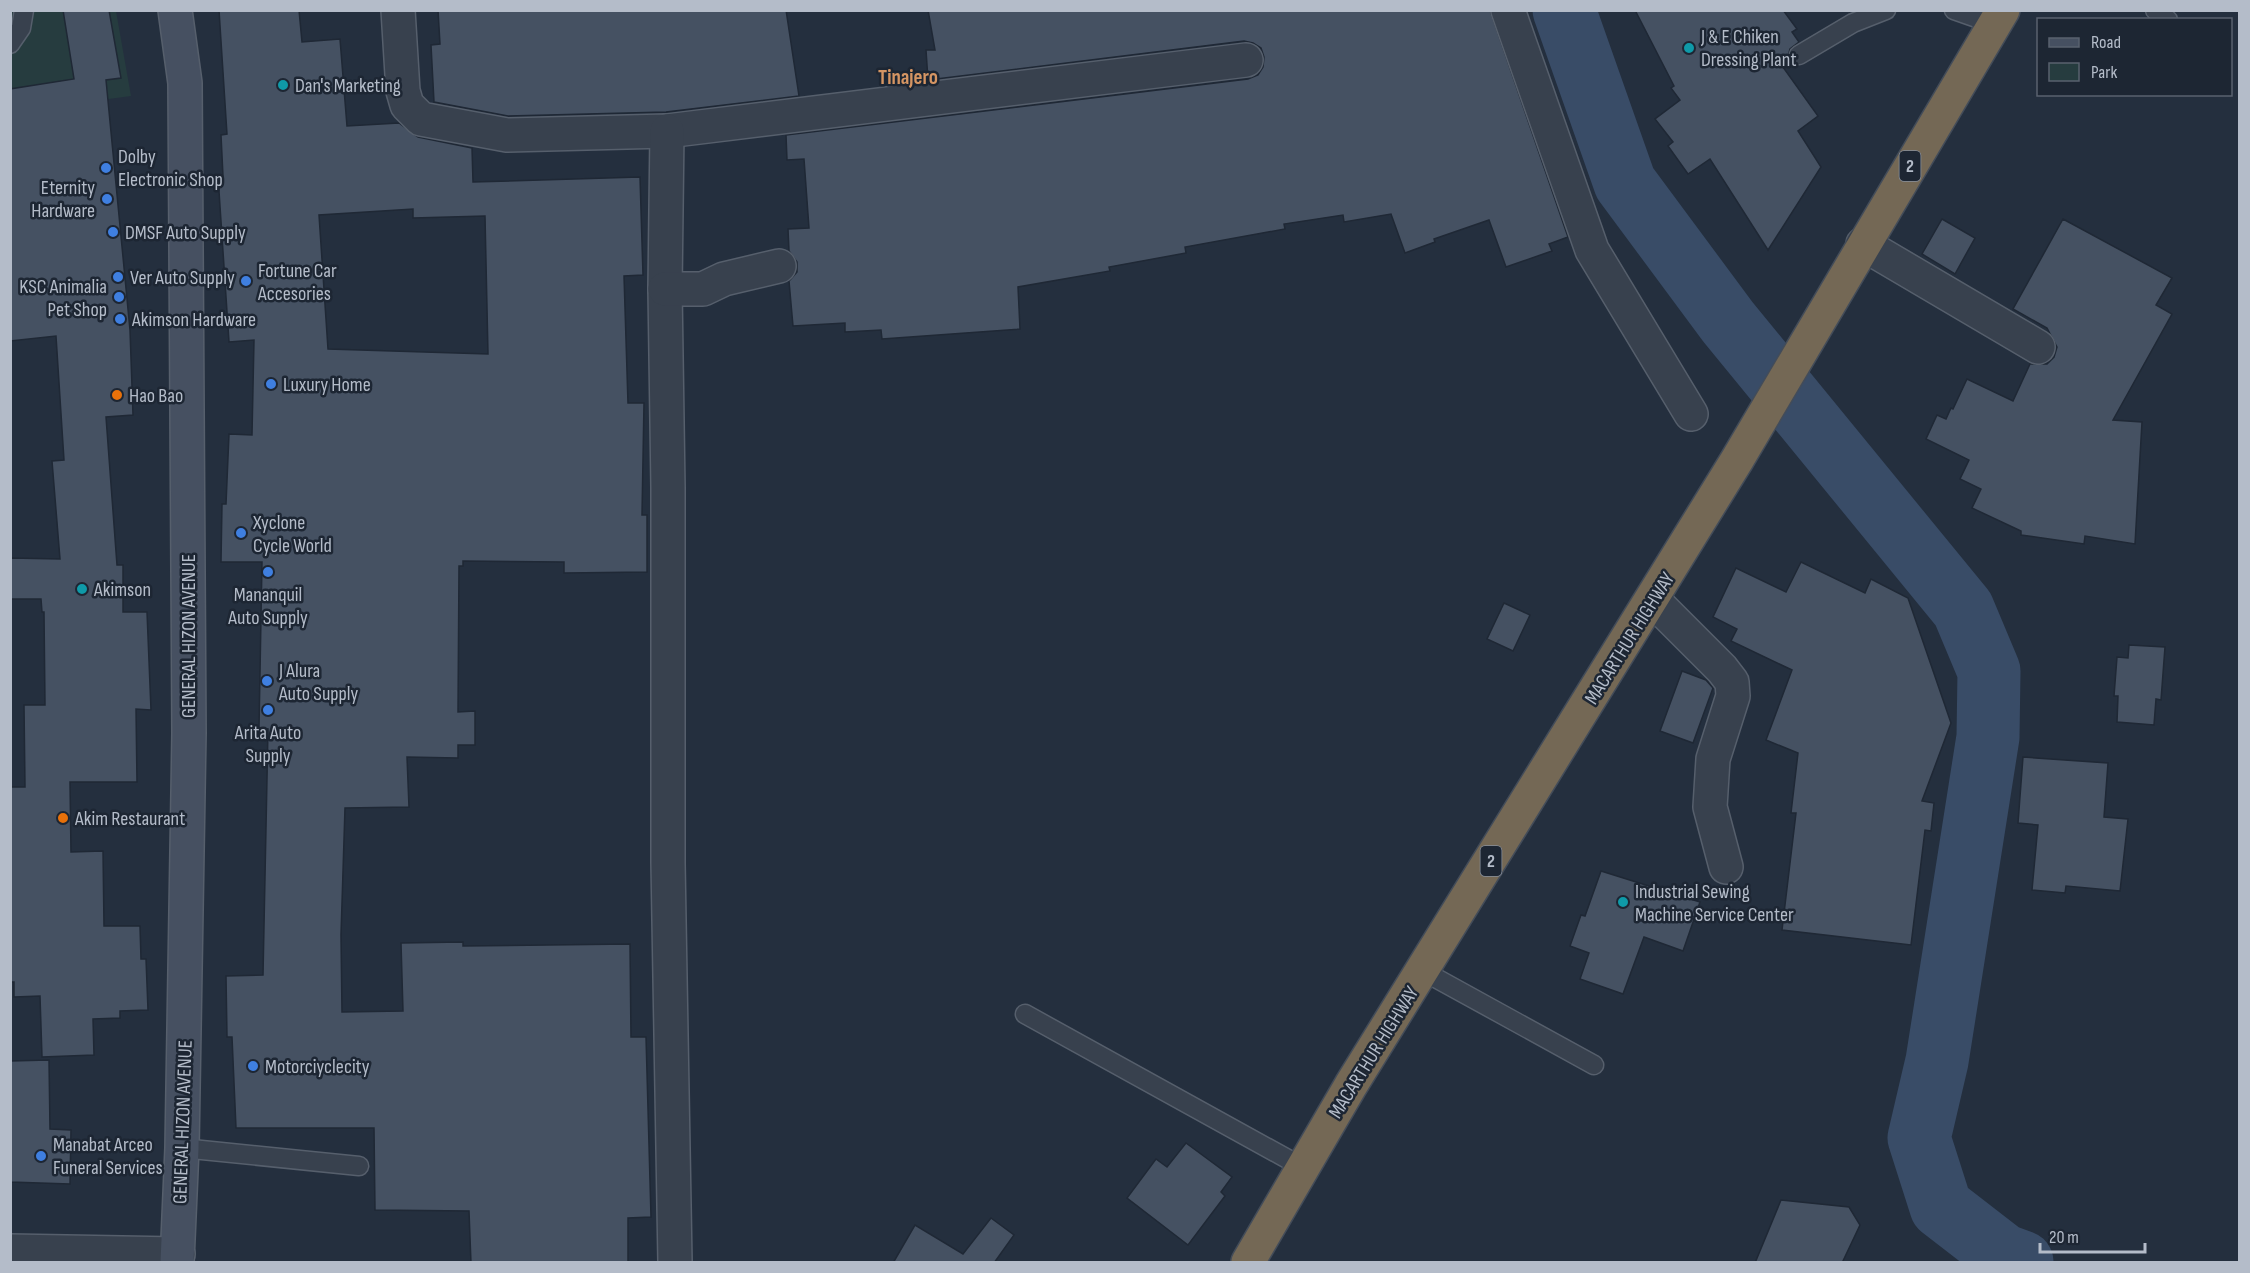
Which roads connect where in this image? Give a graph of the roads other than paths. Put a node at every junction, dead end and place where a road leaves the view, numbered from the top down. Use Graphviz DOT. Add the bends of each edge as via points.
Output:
graph roads {
  1 [pos="24,10"];
  2 [pos="175,10"];
  3 [pos="398,10"];
  4 [pos="1508,10"];
  5 [pos="1886,10"];
  6 [pos="1954,10"];
  7 [pos="1998,17"];
  8 [pos="10,44"];
  9 [pos="1799,55"];
  10 [pos="1246,60"];
  11 [pos="667,131"];
  12 [pos="1863,244"];
  13 [pos="779,266"];
  14 [pos="665,289"];
  15 [pos="2038,347"];
  16 [pos="1691,414"];
  17 [pos="1653,600"];
  18 [pos="1726,867"];
  19 [pos="1423,971"];
  20 [pos="1025,1014"];
  21 [pos="1594,1065"];
  22 [pos="182,1148"];
  23 [pos="359,1167"];
  24 [pos="1302,1167"];
  25 [pos="10,1251"];
  26 [pos="178,1258"];
  27 [pos="675,1263"];
  28 [pos="1248,1263"];
  1 -- 8 [label="lane" via="21,28"];
  2 -- 22 [label="main road, GENERAL HIZON AVENUE" via="186,106 189,733"];
  3 -- 11 [label="street" via="403,91 407,105 421,119 507,135"];
  4 -- 16 [label="street" via="1592,250"];
  5 -- 9 [label="lane" via="1853,23"];
  6 -- 7 [label="lane"];
  7 -- 12 [label="highway, MACARTHUR HIGHWAY / 2"];
  10 -- 11 [label="street"];
  11 -- 14 [label="street"];
  12 -- 15 [label="street"];
  12 -- 17 [label="highway, MACARTHUR HIGHWAY / 2"];
  13 -- 14 [label="street" via="724,279 703,289"];
  14 -- 27 [label="street"];
  17 -- 18 [label="street" via="1732,682 1733,696 1713,759 1710,807"];
  17 -- 19 [label="highway, MACARTHUR HIGHWAY / 2"];
  19 -- 21 [label="lane"];
  19 -- 24 [label="highway, MACARTHUR HIGHWAY / 2"];
  20 -- 24 [label="lane"];
  22 -- 23 [label="lane"];
  22 -- 26 [label="main road, GENERAL HIZON AVENUE"];
  24 -- 28 [label="highway, MACARTHUR HIGHWAY / 2"];
  25 -- 26 [label="street"];
}
